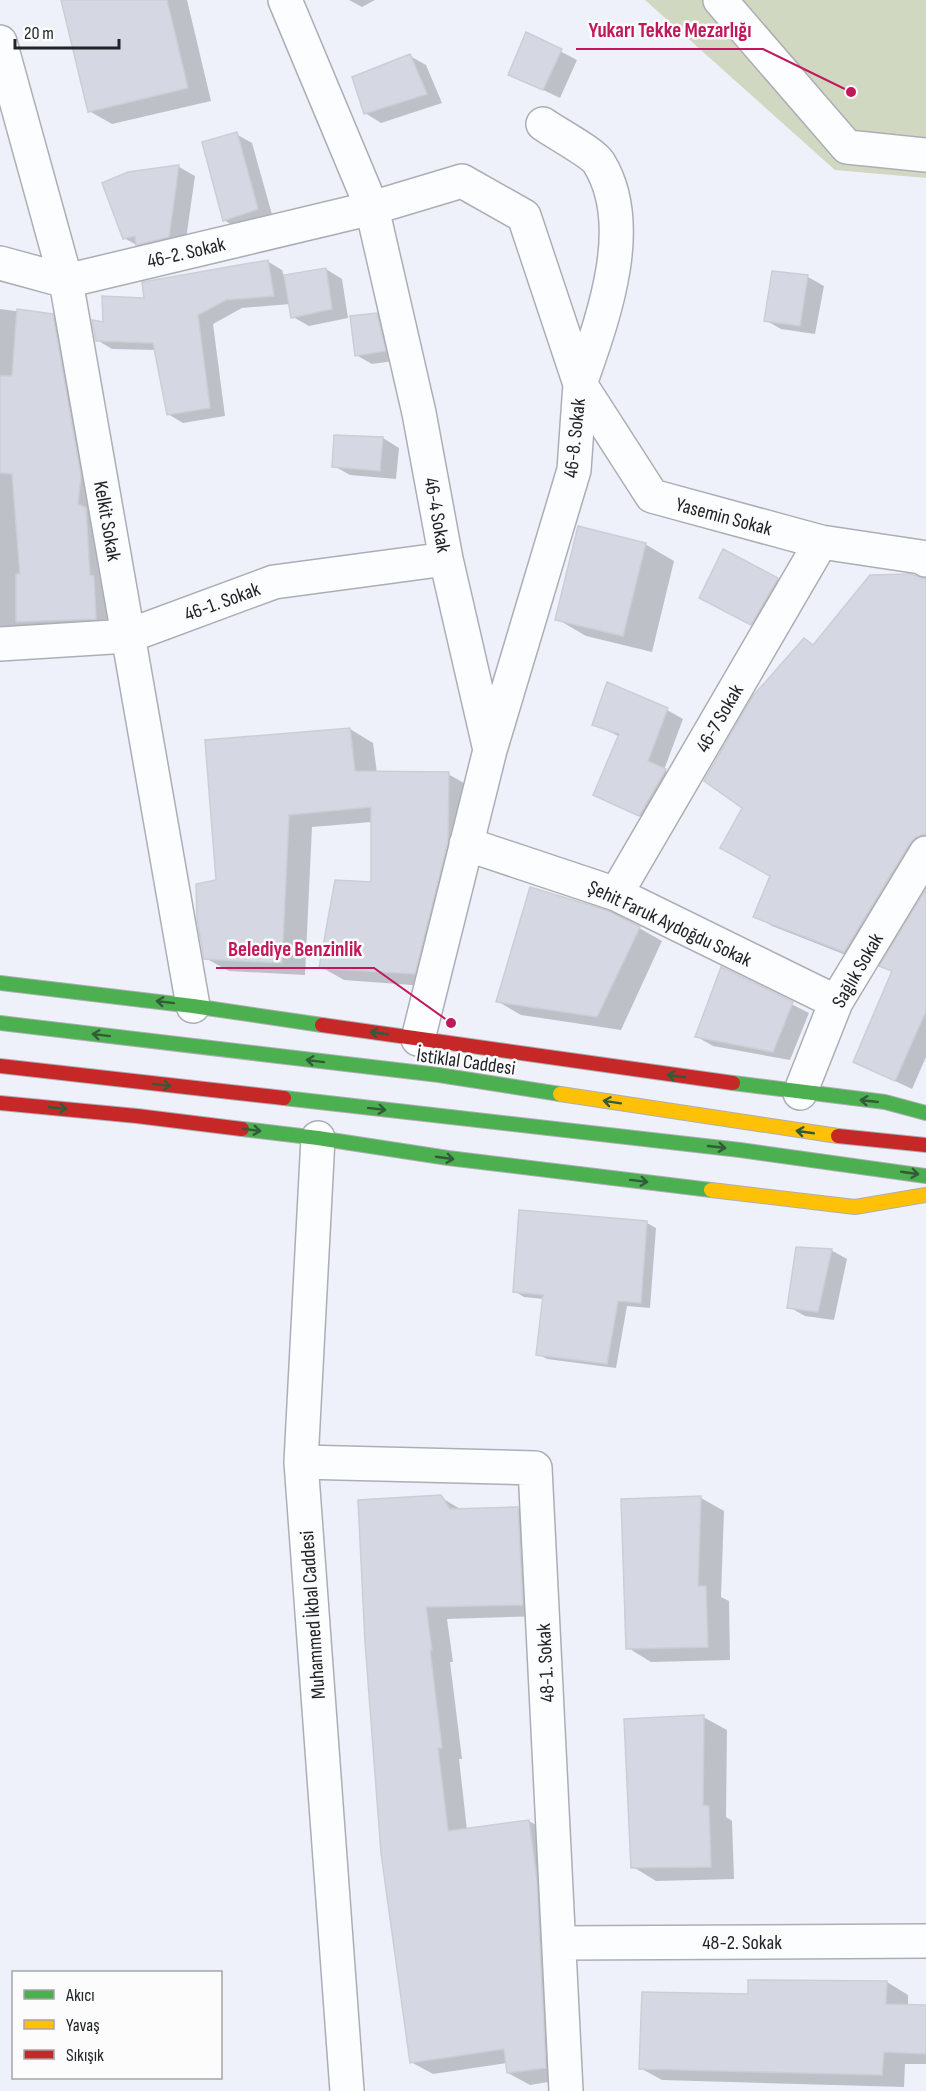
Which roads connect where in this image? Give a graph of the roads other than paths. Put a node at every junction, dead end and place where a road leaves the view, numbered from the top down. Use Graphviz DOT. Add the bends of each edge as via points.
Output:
graph roads {
  1 [pos="285,0"];
  2 [pos="720,0"];
  3 [pos="0,42"];
  4 [pos="543,124"];
  5 [pos="926,156"];
  6 [pos="372,208"];
  7 [pos="0,263"];
  8 [pos="66,281"];
  9 [pos="580,384"];
  10 [pos="821,542"];
  11 [pos="446,559"];
  12 [pos="926,560"];
  13 [pos="128,636"];
  14 [pos="0,644"];
  15 [pos="490,750"];
  16 [pos="466,844"];
  17 [pos="926,853"];
  18 [pos="616,894"];
  19 [pos="0,983"];
  20 [pos="836,1002"];
  21 [pos="193,1006"];
  22 [pos="0,1023"];
  23 [pos="418,1039"];
  24 [pos="0,1066"];
  25 [pos="800,1093"];
  26 [pos="0,1103"];
  27 [pos="926,1113"];
  28 [pos="318,1138"];
  29 [pos="926,1145"];
  30 [pos="926,1176"];
  31 [pos="926,1195"];
  32 [pos="301,1462"];
  33 [pos="926,1941"];
  34 [pos="559,1943"];
  35 [pos="347,2091"];
  36 [pos="566,2091"];
  1 -- 6 [label="street, 46-4 Sokak"];
  2 -- 5 [label="street" via="847,147"];
  3 -- 8 [label="street, Kelkit Sokak"];
  4 -- 9 [label="street" via="598,161 612,192 616,244 608,298"];
  6 -- 8 [label="street, 46-2. Sokak"];
  6 -- 9 [label="street, 46-8. Sokak" via="462,181 524,216"];
  6 -- 11 [label="street, 46-4 Sokak" via="419,412"];
  7 -- 8 [label="street, 46-2. Sokak"];
  8 -- 13 [label="street, Kelkit Sokak"];
  9 -- 10 [label="street, Yasemin Sokak" via="652,496"];
  9 -- 15 [label="street, 46-8. Sokak" via="574,470"];
  10 -- 12 [label="street, Yasemin Sokak"];
  10 -- 18 [label="street, 46-7 Sokak"];
  11 -- 13 [label="street, 46-1. Sokak" via="274,582"];
  11 -- 15 [label="street, 46-4 Sokak"];
  13 -- 14 [label="street, 46-1. Sokak"];
  13 -- 21 [label="street, Kelkit Sokak"];
  15 -- 16 [label="street, 46-4 Sokak"];
  16 -- 18 [label="street, Şehit Faruk Aydoğdu Sokak"];
  16 -- 23 [label="street, 46-4 Sokak"];
  17 -- 20 [label="street, Sağlık Sokak"];
  18 -- 20 [label="street, Şehit Faruk Aydoğdu Sokak"];
  21 -- 19 [label="street, one-way"];
  20 -- 25 [label="street, Sağlık Sokak"];
  23 -- 21 [label="street, one-way"];
  29 -- 22 [label="street, İstiklal Caddesi, one-way" via="809,1133 439,1076"];
  25 -- 23 [label="street, one-way"];
  24 -- 30 [label="street, one-way" via="741,1150"];
  27 -- 25 [label="street, one-way" via="885,1102"];
  26 -- 28 [label="street, one-way"];
  28 -- 31 [label="street, one-way" via="448,1158 855,1207"];
  28 -- 32 [label="street, Muhammed İkbal Caddesi"];
  32 -- 34 [label="street, 48-1. Sokak" via="535,1468"];
  32 -- 35 [label="street, Muhammed İkbal Caddesi"];
  33 -- 34 [label="street, 48-2. Sokak"];
  34 -- 36 [label="street, 48-1. Sokak"];
}
